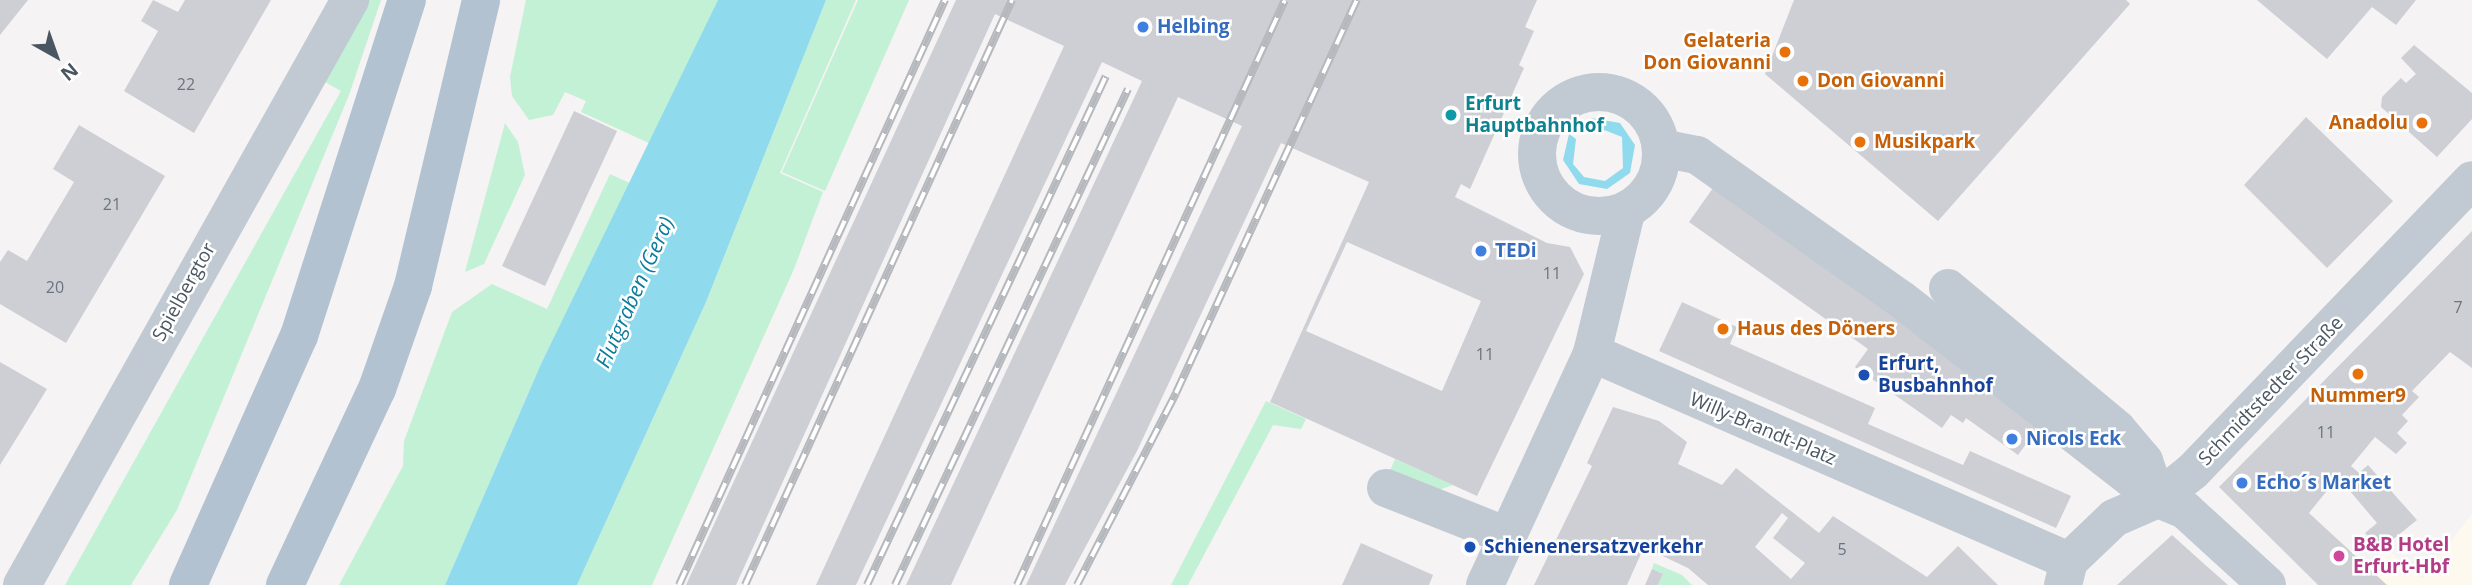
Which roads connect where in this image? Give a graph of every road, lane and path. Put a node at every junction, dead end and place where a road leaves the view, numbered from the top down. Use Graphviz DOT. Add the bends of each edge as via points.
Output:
graph roads {
  1 [pos="350,0"];
  2 [pos="407,0"];
  3 [pos="481,0"];
  4 [pos="1661,148"];
  5 [pos="2472,180"];
  6 [pos="1626,212"];
  7 [pos="1948,288"];
  8 [pos="1592,354"];
  9 [pos="1386,488"];
  10 [pos="2158,499"];
  11 [pos="1507,536"];
  12 [pos="194,571"];
  13 [pos="2066,573"];
  14 [pos="22,585"];
  15 [pos="168,585"];
  16 [pos="285,585"];
  17 [pos="1485,585"];
  18 [pos="2267,585"];
  1 -- 14 [label="street, Spielbergtor"];
  2 -- 12 [label="main road" via="299,336"];
  3 -- 16 [label="main road" via="413,286 377,389"];
  4 -- 6 [label="street" via="1659,173"];
  4 -- 6 [label="street" via="1653,122 1634,102 1608,92 1586,93 1550,115 1538,139 1537,167 1551,197 1580,215"];
  4 -- 10 [label="street" via="1697,155 1902,300"];
  5 -- 10 [label="street, Schmidtstedter Straße" via="2193,471"];
  6 -- 8 [label="street"];
  7 -- 10 [label="street" via="2117,429 2144,461"];
  8 -- 11 [label="street"];
  8 -- 13 [label="street, Willy-Brandt-Platz"];
  9 -- 11 [label="street"];
  10 -- 13 [label="street, Schmidtstedter Straße" via="2114,518"];
  10 -- 18 [label="street" via="2185,510"];
  11 -- 17 [label="street"];
  12 -- 15 [label="main road"];
}
